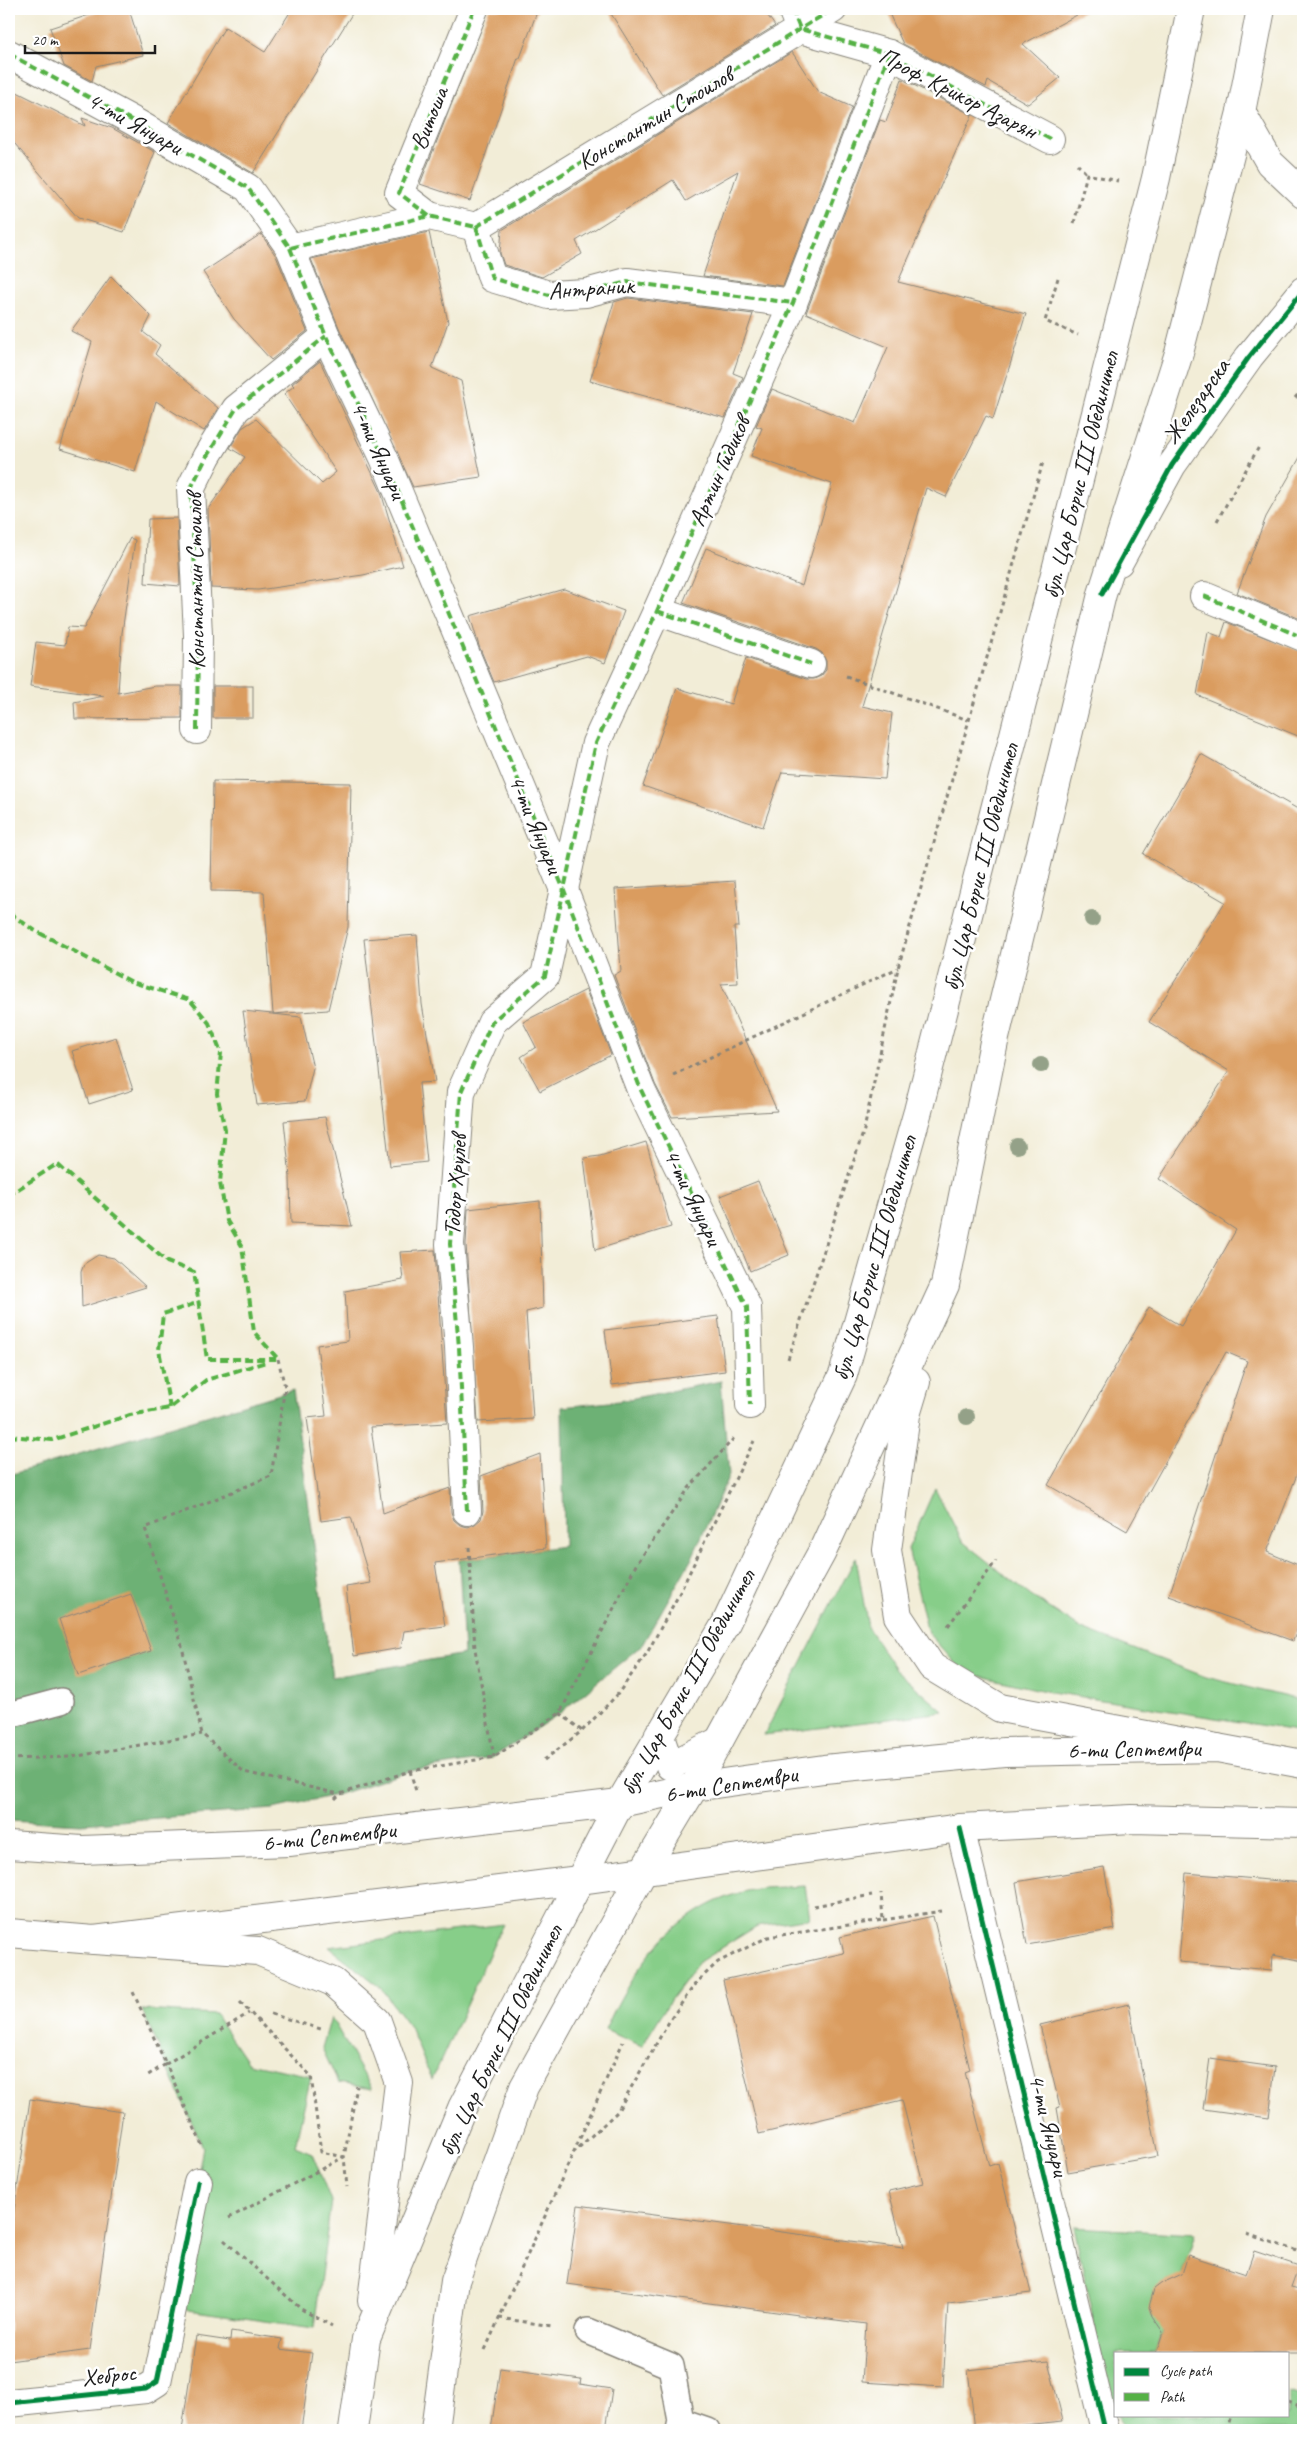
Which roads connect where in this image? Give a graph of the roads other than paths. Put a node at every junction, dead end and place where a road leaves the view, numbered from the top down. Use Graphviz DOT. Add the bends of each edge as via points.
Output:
graph roads {
  1 [pos="474,9"];
  2 [pos="833,9"];
  3 [pos="1191,9"];
  4 [pos="1261,9"];
  5 [pos="796,19"];
  6 [pos="9,54"];
  7 [pos="889,54"];
  8 [pos="1241,112"];
  9 [pos="1050,139"];
  10 [pos="1303,194"];
  11 [pos="428,216"];
  12 [pos="476,227"];
  13 [pos="290,248"];
  14 [pos="1303,290"];
  15 [pos="793,303"];
  16 [pos="326,336"];
  17 [pos="1102,594"];
  18 [pos="1204,596"];
  19 [pos="657,611"];
  20 [pos="1300,636"];
  21 [pos="810,664"];
  22 [pos="197,730"];
  23 [pos="564,890"];
  24 [pos="945,1285"];
  25 [pos="750,1405"];
  26 [pos="467,1512"];
  27 [pos="61,1701"];
  28 [pos="9,1715"];
  29 [pos="659,1734"];
  30 [pos="719,1741"];
  31 [pos="1217,1748"];
  32 [pos="1303,1764"];
  33 [pos="694,1787"];
  34 [pos="620,1803"];
  35 [pos="1303,1823"];
  36 [pos="960,1828"];
  37 [pos="9,1845"];
  38 [pos="644,1870"];
  39 [pos="579,1880"];
  40 [pos="9,1934"];
  41 [pos="94,1940"];
  42 [pos="198,2182"];
  43 [pos="588,2331"];
  44 [pos="366,2339"];
  45 [pos="9,2403"];
  46 [pos="680,2425"];
  47 [pos="353,2430"];
  48 [pos="435,2430"];
  49 [pos="707,2430"];
  50 [pos="1105,2430"];
  1 -- 11 [label="main road, Витоша" via="399,193"];
  2 -- 5 [label="main road, Константин Стоилов"];
  3 -- 29 [label="main road, бул. Цар Борис III Обединител" via="1153,188 918,1111 843,1375 726,1623"];
  4 -- 8 [label="main road, бул. Цар Борис III Обединител"];
  5 -- 7 [label="main road, Проф. Крикор Азарян"];
  5 -- 12 [label="main road, Константин Стоилов"];
  6 -- 13 [label="main road, 4-ти Януари" via="248,188"];
  7 -- 9 [label="main road, Проф. Крикор Азарян"];
  7 -- 15 [label="main road, Артин Гидиков"];
  8 -- 10 [label="main road" via="1270,163"];
  8 -- 17 [label="main road, бул. Цар Борис III Обединител" via="1179,353"];
  11 -- 12 [label="main road"];
  11 -- 13 [label="main road"];
  12 -- 15 [label="main road, Антраник" via="492,278 549,295 586,293 627,282"];
  13 -- 16 [label="main road, 4-ти Януари"];
  14 -- 17 [label="main road, Железарска" via="1249,357 1172,465"];
  15 -- 19 [label="main road, Артин Гидиков"];
  16 -- 22 [label="main road, Константин Стоилов" via="236,409 191,488 198,635"];
  16 -- 23 [label="main road, 4-ти Януари" via="384,458"];
  17 -- 24 [label="main road, бул. Цар Борис III Обединител" via="994,1042"];
  18 -- 20 [label="main road"];
  19 -- 21 [label="main road"];
  19 -- 23 [label="main road, Артин Гидиков" via="596,743"];
  23 -- 25 [label="main road, 4-ти Януари" via="641,1090 747,1307"];
  23 -- 26 [label="main road, Тодор Хрулев" via="545,976 492,1022 461,1092 450,1244"];
  24 -- 30 [label="main road, бул. Цар Борис III Обединител" via="822,1552"];
  24 -- 31 [label="main road" via="906,1415 887,1550 898,1616 932,1667 1000,1708"];
  27 -- 28 [label="lane"];
  29 -- 30 [label="main road" via="670,1766"];
  29 -- 34 [label="main road, бул. Цар Борис III Обединител"];
  30 -- 33 [label="main road, бул. Цар Борис III Обединител"];
  31 -- 32 [label="main road, 6-ти Септември"];
  31 -- 33 [label="main road, 6-ти Септември" via="1004,1752 824,1769"];
  33 -- 34 [label="main road, 6-ти Септември"];
  33 -- 38 [label="main road, бул. Цар Борис III Обединител"];
  34 -- 37 [label="main road, 6-ти Септември" via="289,1842 82,1850"];
  34 -- 39 [label="main road, бул. Цар Борис III Обединител"];
  35 -- 36 [label="main road" via="1132,1819"];
  36 -- 38 [label="main road"];
  36 -- 50 [label="main road, 4-ти Януари"];
  38 -- 39 [label="main road"];
  38 -- 48 [label="main road, бул. Цар Борис III Обединител" via="524,2088 455,2280"];
  39 -- 41 [label="main road"];
  39 -- 44 [label="main road, бул. Цар Борис III Обединител" via="462,2108"];
  40 -- 41 [label="main road"];
  41 -- 44 [label="main road" via="258,1951 333,1982 377,2021 399,2083"];
  42 -- 45 [label="main road, Хеброс" via="157,2382 146,2389"];
  43 -- 46 [label="lane" via="671,2366"];
  44 -- 47 [label="main road, бул. Цар Борис III Обединител"];
  46 -- 49 [label="lane"];
}
